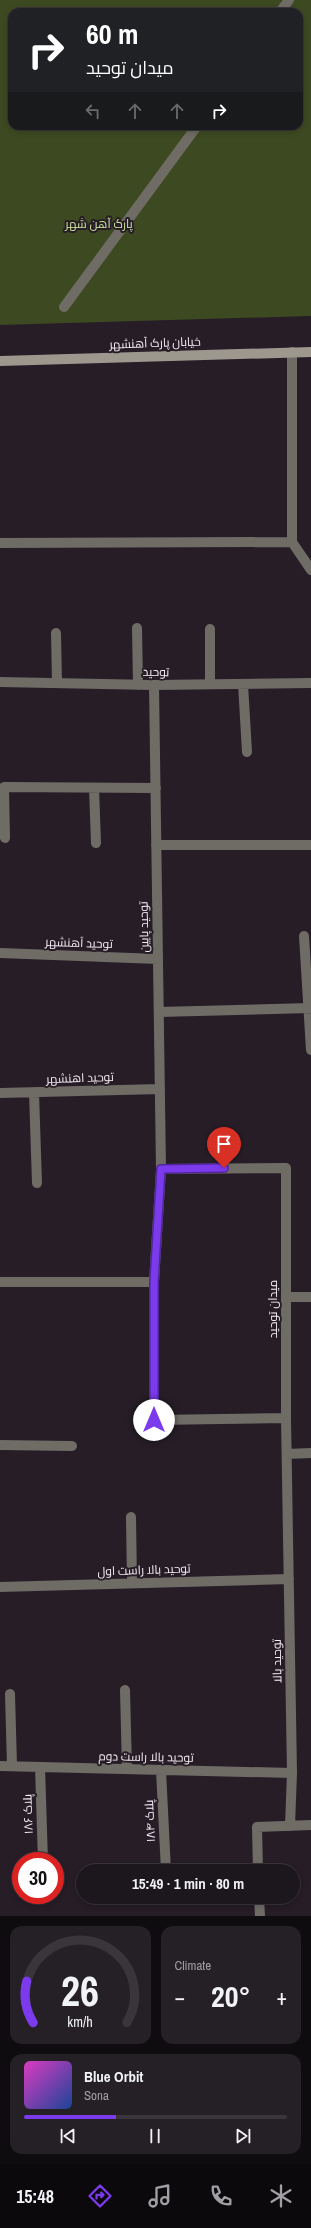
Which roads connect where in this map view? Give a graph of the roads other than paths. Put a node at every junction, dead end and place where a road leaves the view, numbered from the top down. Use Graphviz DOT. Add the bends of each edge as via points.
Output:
graph roads {
  1 [pos="194,130"];
  2 [pos="64,307"];
  3 [pos="292,352"];
  4 [pos="311,352"];
  5 [pos="0,361"];
  6 [pos="292,542"];
  7 [pos="0,543"];
  8 [pos="311,570"];
  9 [pos="137,628"];
  10 [pos="210,630"];
  11 [pos="56,633"];
  12 [pos="0,682"];
  13 [pos="57,683"];
  14 [pos="311,683"];
  15 [pos="210,684"];
  16 [pos="243,684"];
  17 [pos="138,685"];
  18 [pos="154,685"];
  19 [pos="247,752"];
  20 [pos="94,788"];
  21 [pos="156,788"];
  22 [pos="6,838"];
  23 [pos="96,843"];
  24 [pos="156,845"];
  25 [pos="311,845"];
  26 [pos="304,936"];
  27 [pos="0,953"];
  28 [pos="158,959"];
  29 [pos="310,1008"];
  30 [pos="159,1012"];
  31 [pos="311,1050"];
  32 [pos="160,1089"];
  33 [pos="0,1093"];
  34 [pos="34,1093"];
  35 [pos="161,1169"];
  36 [pos="37,1183"];
  37 [pos="0,1282"];
  38 [pos="154,1282"];
  39 [pos="286,1297"];
  40 [pos="311,1297"];
  41 [pos="286,1418"];
  42 [pos="0,1445"];
  43 [pos="72,1446"];
  44 [pos="311,1453"];
  45 [pos="287,1454"];
  46 [pos="131,1517"];
  47 [pos="289,1579"];
  48 [pos="132,1583"];
  49 [pos="0,1587"];
  50 [pos="125,1690"];
  51 [pos="10,1694"];
  52 [pos="0,1766"];
  53 [pos="12,1766"];
  54 [pos="40,1767"];
  55 [pos="127,1769"];
  56 [pos="161,1770"];
  57 [pos="292,1773"];
  58 [pos="311,1825"];
  59 [pos="290,1826"];
  60 [pos="43,1852"];
  61 [pos="166,1864"];
  62 [pos="258,1864"];
  63 [pos="259,1904"];
  64 [pos="260,1916"];
  1 -- 2 [label="street"];
  3 -- 4 [label="street, خیابان پارک آهنشهر"];
  3 -- 5 [label="street, خیابان پارک آهنشهر"];
  3 -- 6 [label="street"];
  6 -- 7 [label="street"];
  6 -- 8 [label="street"];
  9 -- 17 [label="street"];
  10 -- 15 [label="street"];
  11 -- 13 [label="street"];
  12 -- 13 [label="street, توحید"];
  13 -- 17 [label="street, توحید"];
  14 -- 16 [label="street, توحید"];
  15 -- 16 [label="street, توحید"];
  15 -- 18 [label="street, توحید"];
  16 -- 19 [label="street"];
  17 -- 18 [label="street, توحید"];
  18 -- 21 [label="street, توحید پایین"];
  20 -- 21 [label="street"];
  20 -- 22 [label="street" via="4,787"];
  20 -- 23 [label="street"];
  21 -- 24 [label="street, توحید پایین"];
  24 -- 25 [label="street"];
  24 -- 28 [label="street, توحید پایین"];
  26 -- 29 [label="street"];
  27 -- 28 [label="street, توحید آهنشهر"];
  28 -- 30 [label="street, توحید پایین"];
  29 -- 30 [label="street"];
  29 -- 31 [label="street"];
  30 -- 32 [label="street, توحید پایین"];
  32 -- 34 [label="street, توحید اهنشهر"];
  32 -- 35 [label="street, توحید پایین"];
  33 -- 34 [label="street, توحید اهنشهر"];
  34 -- 36 [label="street"];
  35 -- 38 [label="street"];
  35 -- 39 [label="street, میدان توحید" via="286,1168"];
  37 -- 38 [label="street"];
  38 -- 41 [label="street" via="154,1420"];
  39 -- 40 [label="street"];
  39 -- 41 [label="street, میدان توحید"];
  41 -- 45 [label="street, توحید بالا"];
  42 -- 43 [label="street"];
  44 -- 45 [label="street"];
  45 -- 47 [label="street, توحید بالا"];
  46 -- 48 [label="street"];
  47 -- 48 [label="street, توحید بالا راست اول"];
  47 -- 57 [label="street, توحید بالا"];
  48 -- 49 [label="street, توحید بالا راست اول"];
  50 -- 55 [label="street"];
  51 -- 53 [label="street"];
  52 -- 53 [label="street, توحید بالا راست دوم"];
  53 -- 54 [label="street, توحید بالا راست دوم"];
  54 -- 55 [label="street, توحید بالا راست دوم"];
  54 -- 60 [label="street, پلاک ۱۸۶"];
  55 -- 56 [label="street, توحید بالا راست دوم"];
  56 -- 57 [label="street, توحید بالا راست دوم"];
  56 -- 61 [label="street, پلاک ۱۸۴"];
  57 -- 59 [label="street, توحید بالا"];
  58 -- 59 [label="street"];
  59 -- 62 [label="street" via="257,1827"];
  63 -- 64 [label="street"];
}
